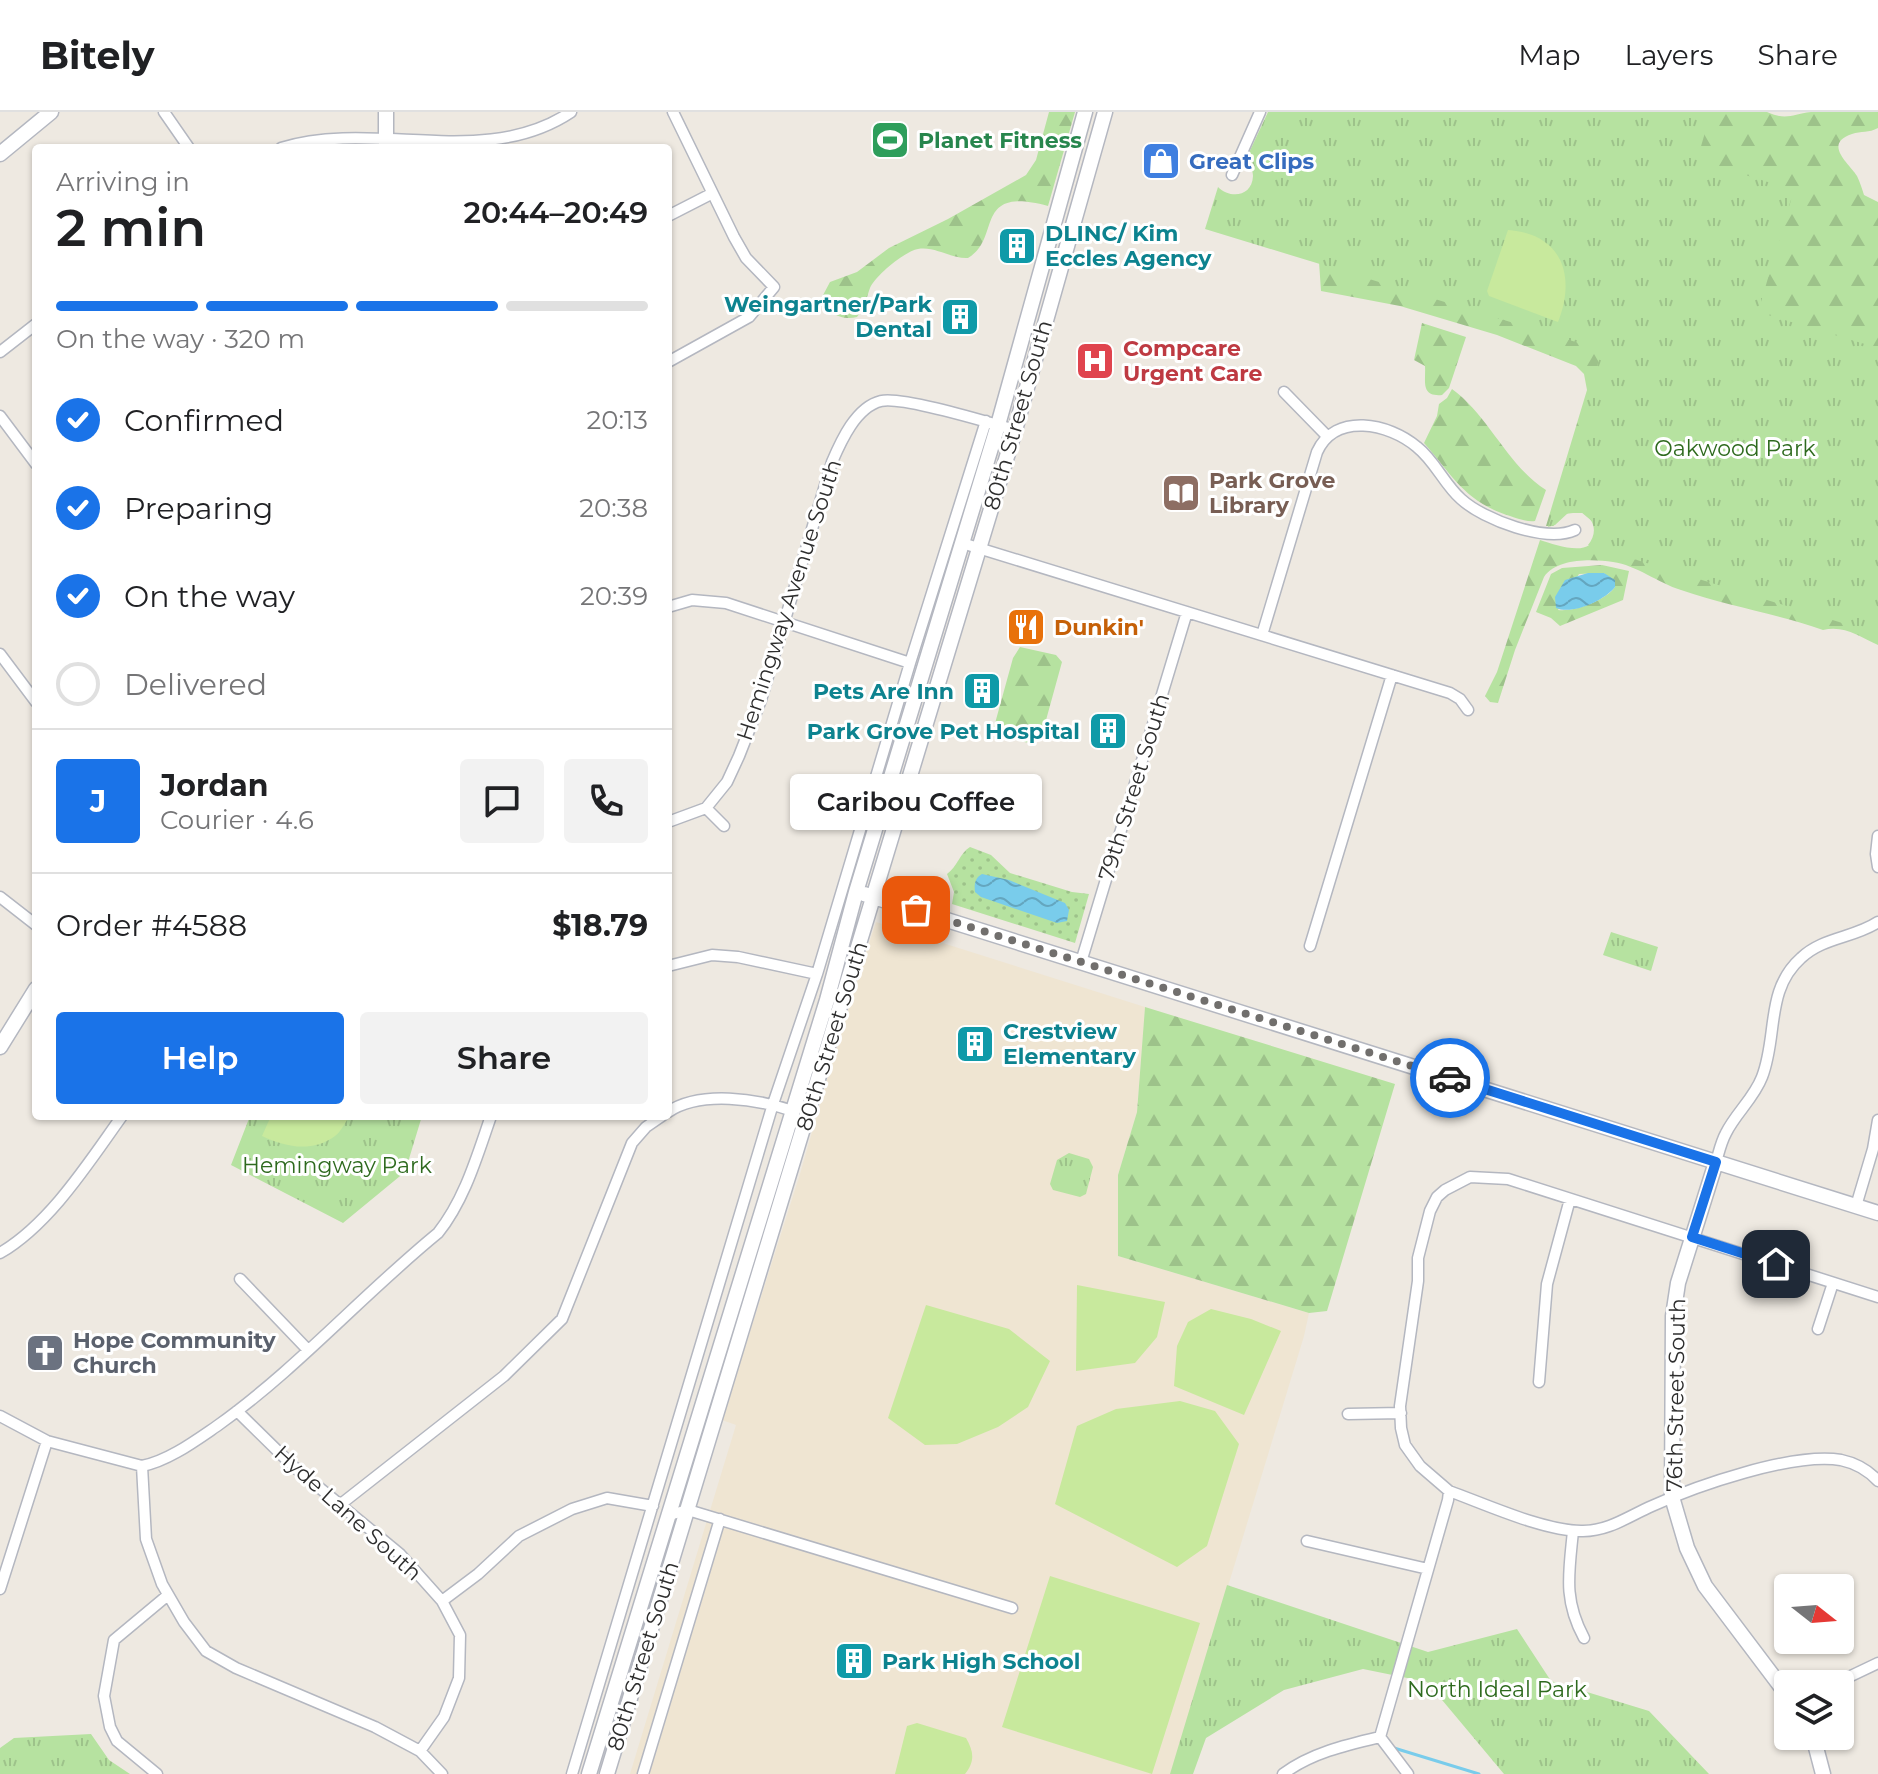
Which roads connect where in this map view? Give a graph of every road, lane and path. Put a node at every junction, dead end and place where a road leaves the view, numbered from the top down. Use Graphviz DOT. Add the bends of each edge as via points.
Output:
graph roads {
  1 [pos="51,112"];
  2 [pos="164,112"];
  3 [pos="386,112"];
  4 [pos="571,112"];
  5 [pos="673,112"];
  6 [pos="1085,112"];
  7 [pos="1105,112"];
  8 [pos="1260,112"];
  9 [pos="186,144"];
  10 [pos="299,144"];
  11 [pos="387,144"];
  12 [pos="0,154"];
  13 [pos="1232,175"];
  14 [pos="711,194"];
  15 [pos="672,214"];
  16 [pos="32,327"];
  17 [pos="0,352"];
  18 [pos="672,360"];
  19 [pos="1284,392"];
  20 [pos="0,416"];
  21 [pos="992,423"];
  22 [pos="1015,430"];
  23 [pos="1327,436"];
  24 [pos="32,459"];
  25 [pos="1575,530"];
  26 [pos="962,543"];
  27 [pos="979,548"];
  28 [pos="672,606"];
  29 [pos="1187,612"];
  30 [pos="785,622"];
  31 [pos="1262,635"];
  32 [pos="0,654"];
  33 [pos="910,663"];
  34 [pos="1392,675"];
  35 [pos="32,697"];
  36 [pos="1468,710"];
  37 [pos="706,808"];
  38 [pos="672,821"];
  39 [pos="724,826"];
  40 [pos="1878,836"];
  41 [pos="1878,867"];
  42 [pos="856,892"];
  43 [pos="0,897"];
  44 [pos="873,897"];
  45 [pos="32,922"];
  46 [pos="1878,922"];
  47 [pos="1310,946"];
  48 [pos="1081,962"];
  49 [pos="672,965"];
  50 [pos="817,974"];
  51 [pos="32,995"];
  52 [pos="0,1047"];
  53 [pos="773,1104"];
  54 [pos="672,1110"];
  55 [pos="793,1111"];
  56 [pos="119,1120"];
  57 [pos="490,1120"];
  58 [pos="656,1120"];
  59 [pos="1878,1120"];
  60 [pos="1716,1162"];
  61 [pos="1570,1199"];
  62 [pos="1856,1206"];
  63 [pos="1878,1213"];
  64 [pos="1692,1237"];
  65 [pos="0,1253"];
  66 [pos="240,1279"];
  67 [pos="1833,1283"];
  68 [pos="1878,1297"];
  69 [pos="1818,1329"];
  70 [pos="308,1350"];
  71 [pos="1539,1382"];
  72 [pos="237,1411"];
  73 [pos="1401,1413"];
  74 [pos="1348,1414"];
  75 [pos="0,1416"];
  76 [pos="47,1441"];
  77 [pos="142,1466"];
  78 [pos="1878,1481"];
  79 [pos="1449,1491"];
  80 [pos="1672,1497"];
  81 [pos="341,1504"];
  82 [pos="653,1506"];
  83 [pos="688,1510"];
  84 [pos="669,1515"];
  85 [pos="720,1519"];
  86 [pos="1573,1531"];
  87 [pos="1307,1541"];
  88 [pos="1428,1569"];
  89 [pos="0,1589"];
  90 [pos="168,1595"];
  91 [pos="442,1601"];
  92 [pos="1012,1608"];
  93 [pos="1584,1638"];
  94 [pos="1878,1663"];
  95 [pos="1854,1674"];
  96 [pos="1774,1677"];
  97 [pos="1380,1737"];
  98 [pos="1817,1750"];
  99 [pos="420,1751"];
  100 [pos="598,1773"];
  101 [pos="157,1774"];
  102 [pos="442,1774"];
  103 [pos="572,1774"];
  104 [pos="643,1774"];
  105 [pos="1283,1774"];
  106 [pos="1408,1774"];
  107 [pos="1823,1774"];
  1 -- 12 [label="main road"];
  2 -- 9 [label="street"];
  3 -- 11 [label="main road"];
  4 -- 11 [label="street" via="495,140"];
  5 -- 14 [label="street"];
  6 -- 21 [label="main road, 80th Street South"];
  7 -- 22 [label="main road, 80th Street South"];
  8 -- 13 [label="street"];
  10 -- 11 [label="street" via="327,138"];
  14 -- 15 [label="street"];
  14 -- 18 [label="street" via="746,258 774,287 749,317"];
  16 -- 17 [label="street"];
  19 -- 23 [label="street"];
  20 -- 24 [label="street"];
  21 -- 22 [label="street, Hemingway Avenue South"];
  21 -- 26 [label="main road, 80th Street South"];
  21 -- 30 [label="street, Hemingway Avenue South" via="902,402 881,401 864,411 842,438 832,462"];
  21 -- 33 [label="street, 80th Street South"];
  22 -- 27 [label="main road, 80th Street South"];
  23 -- 25 [label="street" via="1358,424 1401,436 1419,448 1453,491 1482,513 1547,535"];
  23 -- 31 [label="street" via="1317,452"];
  26 -- 27 [label="street"];
  26 -- 42 [label="main road, 80th Street South"];
  27 -- 29 [label="street"];
  27 -- 44 [label="main road, 80th Street South"];
  28 -- 30 [label="street" via="711,601"];
  29 -- 31 [label="street"];
  29 -- 48 [label="street, 79th Street South"];
  30 -- 33 [label="street"];
  30 -- 37 [label="street, Hemingway Avenue South" via="739,756"];
  31 -- 34 [label="street"];
  32 -- 35 [label="street"];
  33 -- 50 [label="street, 80th Street South"];
  34 -- 36 [label="street" via="1454,694"];
  34 -- 47 [label="street"];
  37 -- 38 [label="street"];
  37 -- 39 [label="street"];
  40 -- 41 [label="street"];
  42 -- 44 [label="main road"];
  42 -- 55 [label="main road, 80th Street South"];
  43 -- 45 [label="street"];
  44 -- 48 [label="main road"];
  44 -- 83 [label="main road, 80th Street South"];
  46 -- 60 [label="street" via="1819,945 1790,969 1775,1000 1763,1075 1727,1131"];
  48 -- 60 [label="main road"];
  49 -- 50 [label="street" via="712,955"];
  50 -- 53 [label="street, 80th Street South"];
  51 -- 52 [label="main road"];
  53 -- 54 [label="street" via="726,1099 684,1103"];
  53 -- 55 [label="street"];
  53 -- 82 [label="street, 80th Street South"];
  55 -- 84 [label="main road, 80th Street South"];
  56 -- 65 [label="street" via="45,1214"];
  57 -- 70 [label="street" via="449,1220"];
  58 -- 81 [label="street" via="632,1143 562,1319 504,1376"];
  59 -- 62 [label="street"];
  60 -- 62 [label="main road"];
  60 -- 64 [label="main road, 76th Street South"];
  61 -- 64 [label="street"];
  61 -- 71 [label="street" via="1547,1284"];
  61 -- 73 [label="street" via="1508,1179 1470,1177 1437,1197 1418,1258"];
  62 -- 63 [label="main road"];
  64 -- 67 [label="street"];
  64 -- 80 [label="main road, 76th Street South" via="1673,1316"];
  66 -- 70 [label="street"];
  67 -- 68 [label="street"];
  67 -- 69 [label="street"];
  70 -- 72 [label="street"];
  72 -- 77 [label="street" via="197,1439"];
  72 -- 81 [label="street, Hyde Lane South"];
  73 -- 74 [label="street"];
  73 -- 79 [label="street" via="1405,1445"];
  75 -- 76 [label="street"];
  76 -- 77 [label="street"];
  76 -- 89 [label="street"];
  77 -- 90 [label="street" via="146,1539"];
  78 -- 80 [label="street" via="1859,1466 1818,1459 1749,1471"];
  79 -- 86 [label="street"];
  79 -- 88 [label="street"];
  80 -- 86 [label="street" via="1612,1526"];
  80 -- 96 [label="main road, 76th Street South" via="1705,1586"];
  81 -- 91 [label="street, Hyde Lane South" via="400,1554"];
  82 -- 91 [label="street" via="607,1498 572,1509 519,1536"];
  82 -- 103 [label="street, 80th Street South"];
  83 -- 84 [label="street"];
  83 -- 85 [label="street"];
  83 -- 100 [label="main road, 80th Street South"];
  84 -- 100 [label="main road, 80th Street South"];
  85 -- 92 [label="street"];
  85 -- 104 [label="street"];
  86 -- 93 [label="street" via="1569,1602"];
  87 -- 88 [label="street"];
  88 -- 97 [label="street"];
  90 -- 99 [label="street" via="206,1651"];
  90 -- 101 [label="street" via="114,1640 104,1696 117,1741"];
  91 -- 99 [label="street, Hyde Lane South" via="460,1635 459,1678 444,1717"];
  94 -- 95 [label="street"];
  97 -- 105 [label="street" via="1344,1745"];
  97 -- 106 [label="street"];
  98 -- 107 [label="main road"];
  99 -- 102 [label="street"];
}
